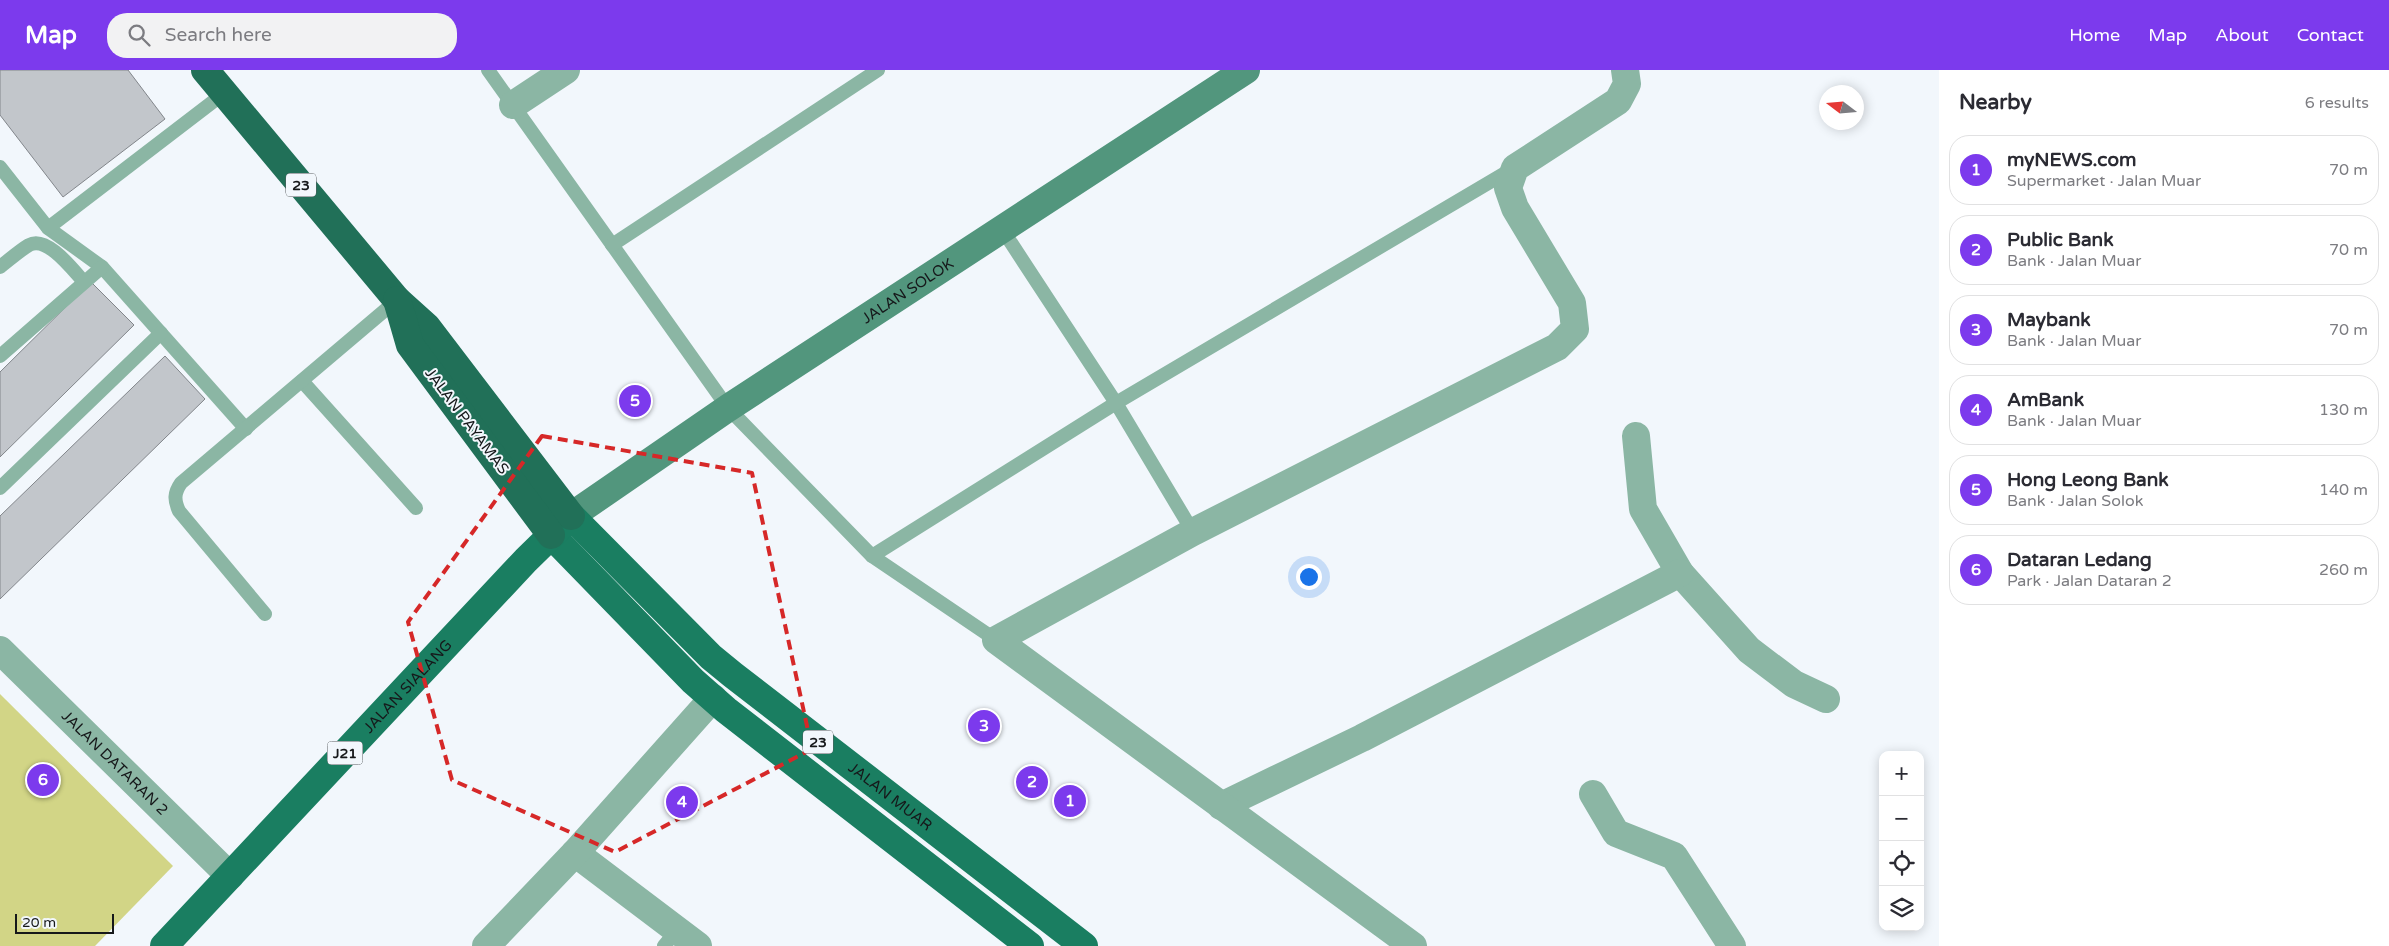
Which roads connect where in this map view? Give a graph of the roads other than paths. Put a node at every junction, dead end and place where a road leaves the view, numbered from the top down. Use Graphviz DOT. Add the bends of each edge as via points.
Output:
graph roads {
  1 [pos="205,70"];
  2 [pos="488,70"];
  3 [pos="566,70"];
  4 [pos="878,70"];
  5 [pos="1246,70"];
  6 [pos="1625,70"];
  7 [pos="223,94"];
  8 [pos="513,105"];
  9 [pos="0,167"];
  10 [pos="1515,168"];
  11 [pos="48,228"];
  12 [pos="1002,229"];
  13 [pos="612,245"];
  14 [pos="0,267"];
  15 [pos="102,267"];
  16 [pos="84,282"];
  17 [pos="397,300"];
  18 [pos="161,333"];
  19 [pos="0,356"];
  20 [pos="302,380"];
  21 [pos="1116,403"];
  22 [pos="728,408"];
  23 [pos="246,428"];
  24 [pos="1636,436"];
  25 [pos="0,488"];
  26 [pos="416,508"];
  27 [pos="571,516"];
  28 [pos="1193,532"];
  29 [pos="552,535"];
  30 [pos="872,556"];
  31 [pos="1680,573"];
  32 [pos="265,614"];
  33 [pos="996,640"];
  34 [pos="0,650"];
  35 [pos="713,698"];
  36 [pos="1826,699"];
  37 [pos="1593,794"];
  38 [pos="1221,806"];
  39 [pos="575,853"];
  40 [pos="230,876"];
  41 [pos="670,938"];
  42 [pos="164,946"];
  43 [pos="486,946"];
  44 [pos="698,946"];
  45 [pos="1030,946"];
  46 [pos="1084,946"];
  47 [pos="1413,946"];
  48 [pos="1732,946"];
  1 -- 7 [label="highway, JALAN PAYAMAS / 23"];
  2 -- 8 [label="lane"];
  3 -- 8 [label="street"];
  4 -- 13 [label="lane"];
  5 -- 12 [label="main road, JALAN SOLOK"];
  6 -- 10 [label="street" via="1627,84 1618,101"];
  7 -- 11 [label="lane"];
  7 -- 17 [label="highway, JALAN PAYAMAS / 23"];
  8 -- 13 [label="lane"];
  9 -- 11 [label="lane"];
  10 -- 21 [label="lane"];
  10 -- 28 [label="street" via="1508,188 1515,208 1572,303 1575,329 1557,347"];
  11 -- 15 [label="lane"];
  12 -- 21 [label="lane"];
  12 -- 22 [label="main road, JALAN SOLOK"];
  13 -- 22 [label="lane"];
  14 -- 16 [label="lane" via="30,244 43,243"];
  15 -- 16 [label="lane"];
  15 -- 18 [label="lane"];
  16 -- 19 [label="lane"];
  17 -- 20 [label="lane"];
  17 -- 27 [label="highway, JALAN PAYAMAS / 23" via="427,327"];
  17 -- 29 [label="highway, JALAN PAYAMAS / 23" via="410,345"];
  18 -- 23 [label="lane"];
  18 -- 25 [label="lane"];
  20 -- 23 [label="lane"];
  20 -- 26 [label="lane"];
  21 -- 28 [label="lane"];
  21 -- 30 [label="lane"];
  22 -- 27 [label="main road, JALAN SOLOK"];
  22 -- 30 [label="lane"];
  23 -- 32 [label="lane" via="181,483 175,491 175,502 179,511"];
  24 -- 31 [label="street" via="1642,509"];
  27 -- 29 [label="main road, JALAN SIALANG / J21"];
  27 -- 46 [label="main road, JALAN MUAR / 23" via="711,657"];
  28 -- 33 [label="street"];
  29 -- 35 [label="main road, 23"];
  29 -- 40 [label="main road, JALAN SIALANG / J21"];
  30 -- 33 [label="lane"];
  31 -- 36 [label="street" via="1749,650 1794,684"];
  31 -- 38 [label="street" via="1362,738"];
  33 -- 38 [label="street"];
  34 -- 40 [label="street, JALAN DATARAN 2"];
  35 -- 39 [label="street"];
  35 -- 45 [label="main road, 23"];
  37 -- 48 [label="street" via="1616,833 1674,856"];
  38 -- 47 [label="street"];
  39 -- 41 [label="street"];
  39 -- 43 [label="street"];
  40 -- 42 [label="main road, JALAN SIALANG / J21"];
  41 -- 44 [label="street"];
}
